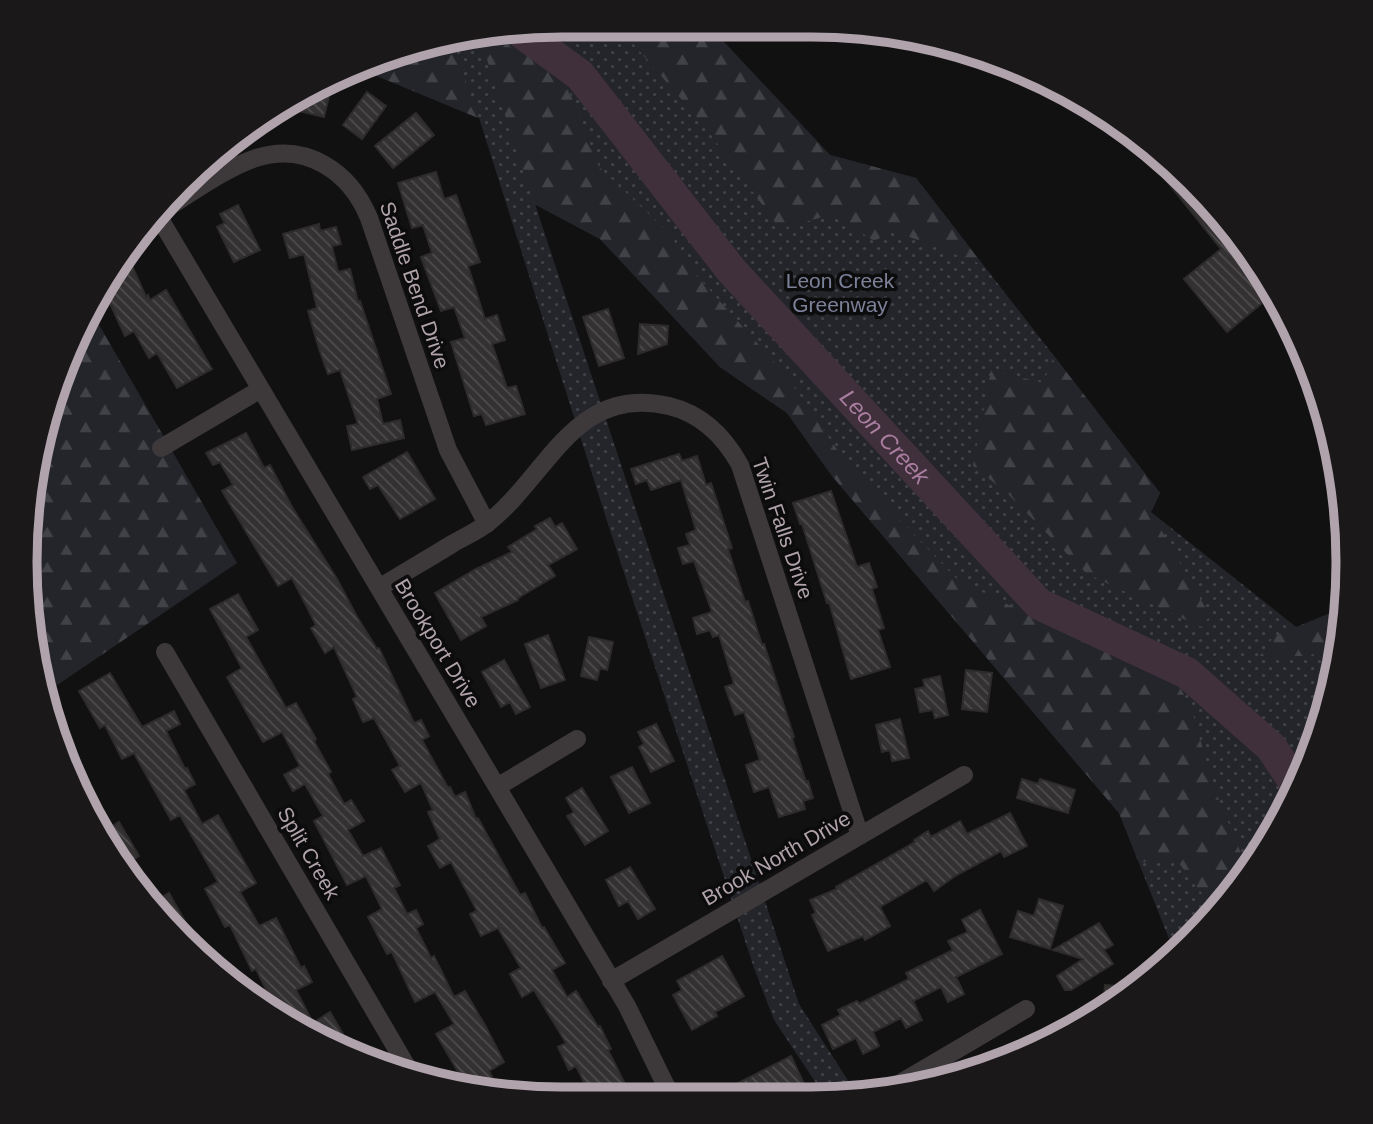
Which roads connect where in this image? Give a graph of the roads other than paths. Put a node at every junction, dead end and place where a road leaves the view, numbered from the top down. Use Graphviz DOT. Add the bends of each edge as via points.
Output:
graph roads {
  1 [pos="185,198"];
  2 [pos="162,222"];
  3 [pos="261,389"];
  4 [pos="161,448"];
  5 [pos="486,524"];
  6 [pos="379,588"];
  7 [pos="165,652"];
  8 [pos="577,739"];
  9 [pos="964,775"];
  10 [pos="497,787"];
  11 [pos="860,836"];
  12 [pos="611,981"];
  13 [pos="1026,1009"];
  14 [pos="398,1061"];
  15 [pos="909,1078"];
  16 [pos="668,1087"];
  1 -- 5 [label="street, Saddle Bend Drive" via="238,166 270,155 309,158 345,178 363,203 448,450"];
  2 -- 3 [label="street, Brookport Drive"];
  3 -- 4 [label="street"];
  3 -- 6 [label="street, Brookport Drive"];
  5 -- 6 [label="street, Twin Falls Drive"];
  5 -- 11 [label="street, Twin Falls Drive" via="512,501 574,428 601,410 655,403 682,409 715,430 740,465"];
  6 -- 10 [label="street, Brookport Drive"];
  7 -- 14 [label="street, Split Creek"];
  8 -- 10 [label="street"];
  9 -- 11 [label="street, Brook North Drive"];
  10 -- 12 [label="street, Brookport Drive"];
  11 -- 12 [label="street, Brook North Drive"];
  12 -- 16 [label="street, Brookport Drive"];
  13 -- 15 [label="street"];
}
